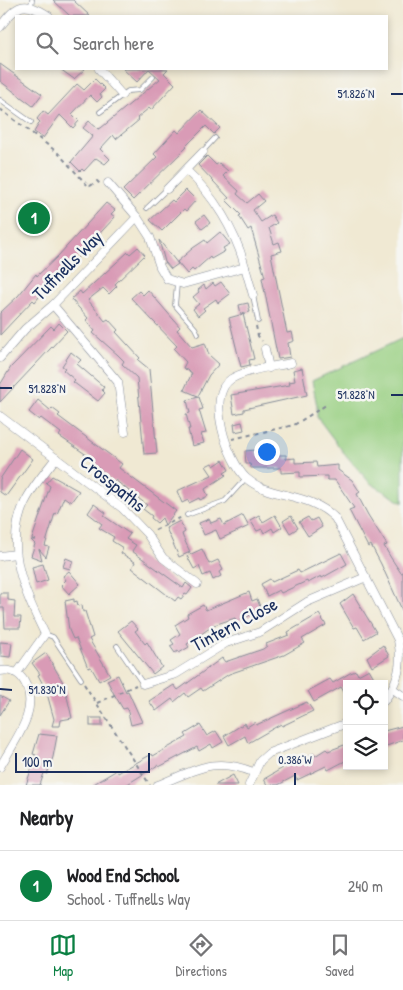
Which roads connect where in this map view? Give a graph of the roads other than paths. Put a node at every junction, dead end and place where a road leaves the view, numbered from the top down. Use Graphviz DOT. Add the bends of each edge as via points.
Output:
graph roads {
  1 [pos="31,2"];
  2 [pos="48,15"];
  3 [pos="0,27"];
  4 [pos="100,70"];
  5 [pos="153,77"];
  6 [pos="122,95"];
  7 [pos="0,100"];
  8 [pos="100,112"];
  9 [pos="31,122"];
  10 [pos="215,138"];
  11 [pos="203,152"];
  12 [pos="186,170"];
  13 [pos="108,184"];
  14 [pos="167,190"];
  15 [pos="147,208"];
  16 [pos="137,217"];
  17 [pos="245,267"];
  18 [pos="177,284"];
  19 [pos="252,295"];
  20 [pos="53,305"];
  21 [pos="258,321"];
  22 [pos="198,334"];
  23 [pos="264,346"];
  24 [pos="0,358"];
  25 [pos="291,363"];
  26 [pos="269,368"];
  27 [pos="0,416"];
  28 [pos="125,432"];
  29 [pos="56,458"];
  30 [pos="246,478"];
  31 [pos="187,515"];
  32 [pos="16,554"];
  33 [pos="0,556"];
  34 [pos="366,577"];
  35 [pos="197,584"];
  36 [pos="45,634"];
  37 [pos="117,646"];
  38 [pos="0,671"];
  39 [pos="17,673"];
  40 [pos="81,679"];
  41 [pos="143,684"];
  42 [pos="393,689"];
  43 [pos="388,696"];
  44 [pos="403,696"];
  45 [pos="343,725"];
  46 [pos="0,767"];
  47 [pos="253,772"];
  48 [pos="158,785"];
  49 [pos="249,785"];
  1 -- 2 [label="street"];
  1 -- 3 [label="street" via="15,8"];
  4 -- 6 [label="street"];
  5 -- 6 [label="lane" via="140,90"];
  6 -- 8 [label="lane"];
  7 -- 9 [label="lane"];
  10 -- 11 [label="lane"];
  11 -- 12 [label="street"];
  12 -- 14 [label="street"];
  12 -- 17 [label="street" via="225,219"];
  13 -- 16 [label="street"];
  14 -- 15 [label="lane"];
  16 -- 18 [label="street" via="150,237 163,274"];
  16 -- 20 [label="street, Tuffnells Way"];
  17 -- 18 [label="street"];
  17 -- 19 [label="street"];
  18 -- 22 [label="lane" via="175,305"];
  19 -- 21 [label="lane"];
  20 -- 24 [label="street, Tuffnells Way" via="25,329"];
  20 -- 28 [label="street" via="118,382"];
  23 -- 26 [label="street"];
  25 -- 26 [label="street"];
  26 -- 30 [label="street" via="238,376 223,390 220,415 225,440"];
  27 -- 29 [label="street, Crosspaths"];
  29 -- 32 [label="street" via="24,504 16,536"];
  29 -- 35 [label="street, Crosspaths" via="122,508 147,534 163,558"];
  30 -- 31 [label="lane" via="225,501"];
  30 -- 34 [label="street" via="328,510 336,518"];
  32 -- 33 [label="street"];
  32 -- 36 [label="street" via="20,575"];
  34 -- 41 [label="street, Tintern Close" via="307,602 260,632 226,643 176,674"];
  34 -- 42 [label="street" via="398,640 399,675"];
  36 -- 39 [label="street"];
  36 -- 40 [label="lane" via="54,637"];
  37 -- 41 [label="lane"];
  38 -- 39 [label="street"];
  39 -- 46 [label="street" via="28,690 30,708"];
  42 -- 43 [label="street"];
  42 -- 44 [label="street"];
  45 -- 47 [label="street" via="269,753"];
  47 -- 48 [label="street" via="219,763"];
  47 -- 49 [label="street"];
}
